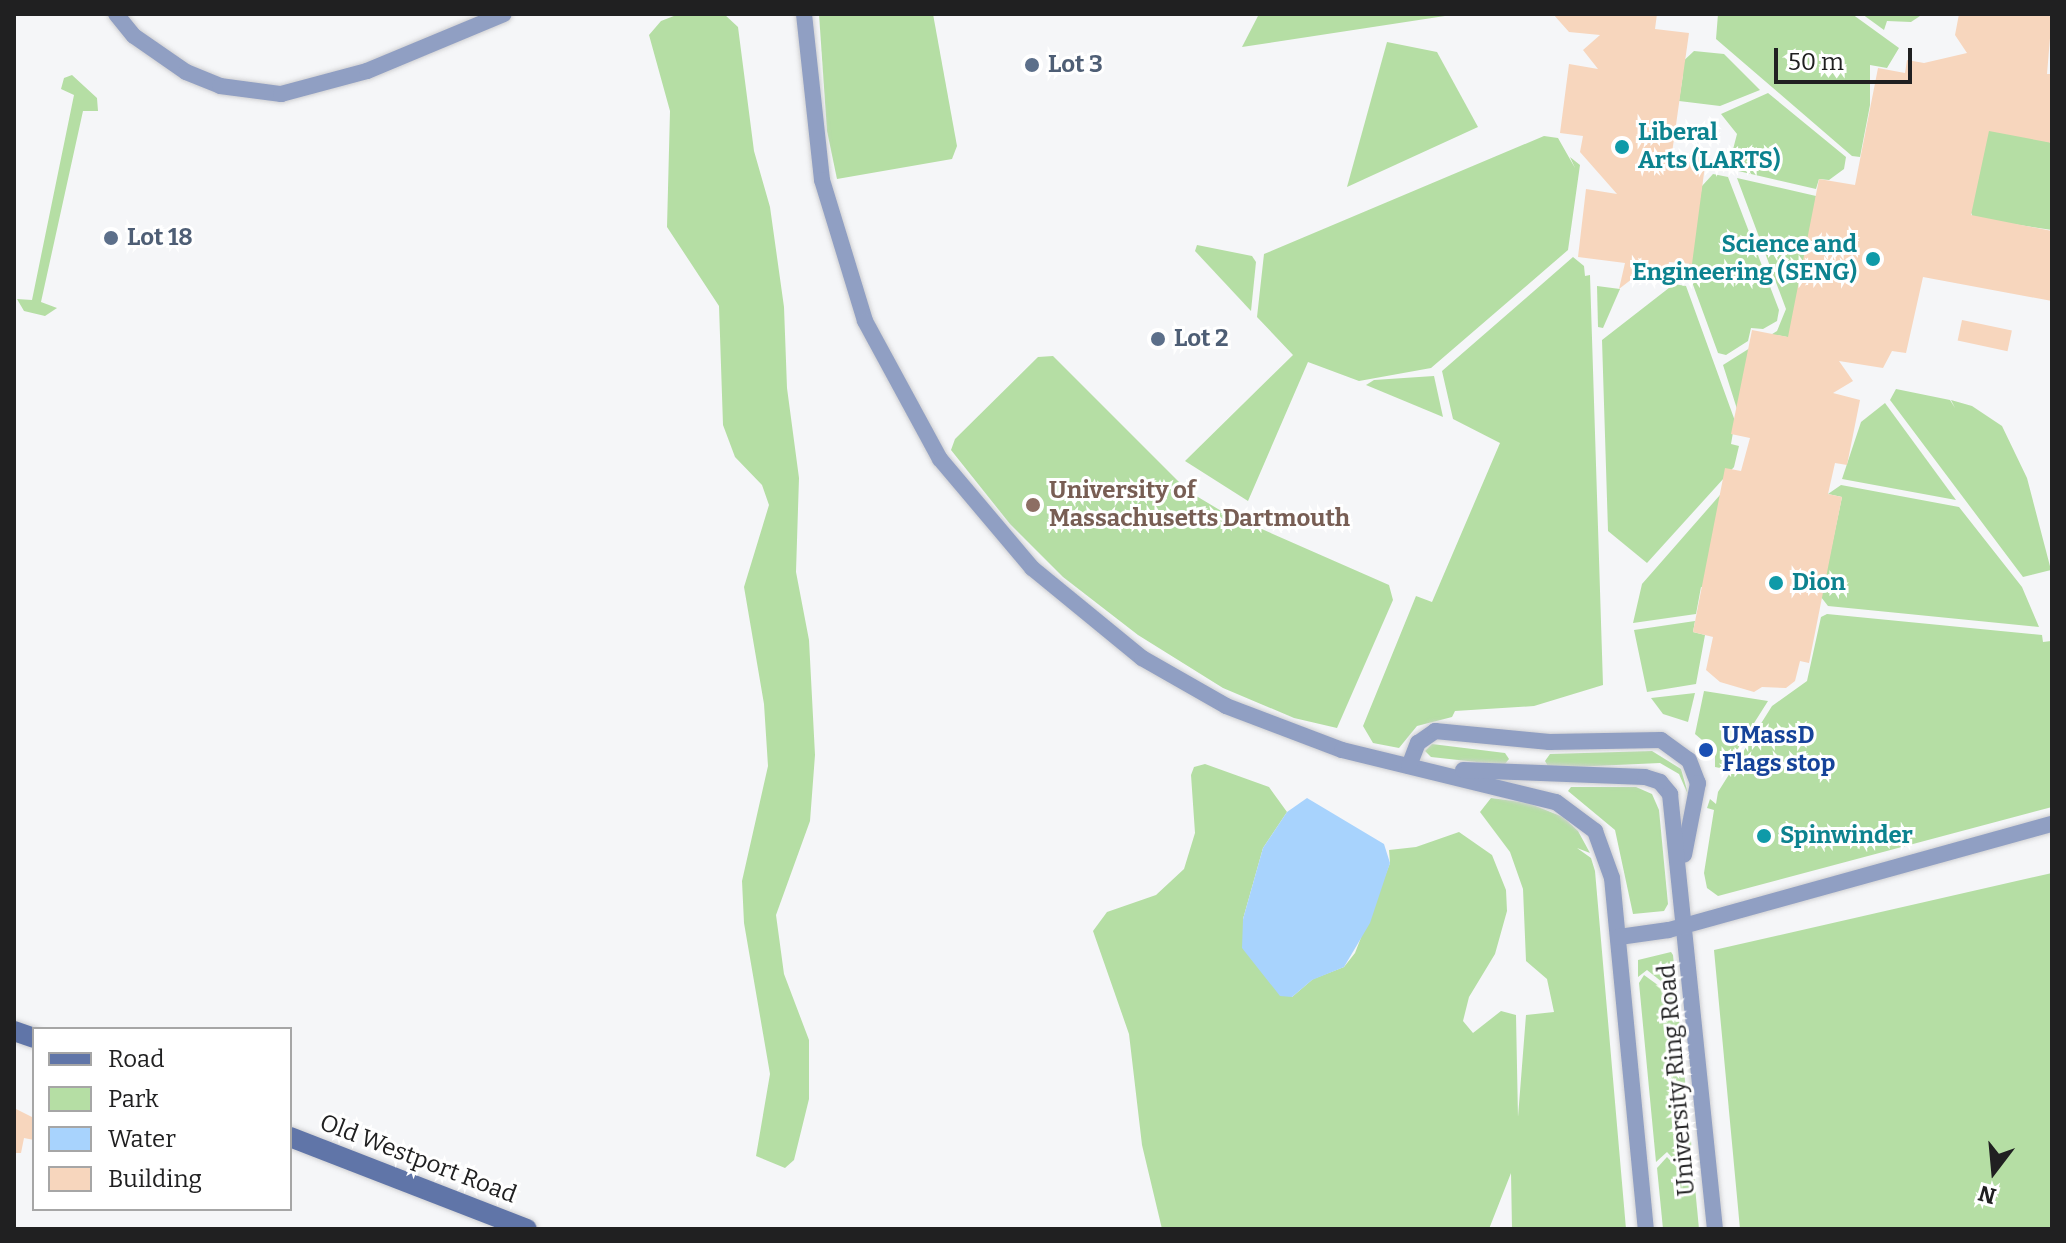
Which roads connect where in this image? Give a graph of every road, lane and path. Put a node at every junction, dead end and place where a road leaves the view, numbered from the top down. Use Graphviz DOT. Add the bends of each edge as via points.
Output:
graph roads {
  1 [pos="116,14"];
  2 [pos="504,14"];
  3 [pos="804,14"];
  4 [pos="1409,766"];
  5 [pos="2052,824"];
  6 [pos="1681,879"];
  7 [pos="1686,925"];
  8 [pos="1619,937"];
  9 [pos="292,1138"];
  10 [pos="521,1228"];
  11 [pos="1646,1229"];
  12 [pos="1715,1229"];
  1 -- 2 [label="street" via="134,36 186,72 220,86 281,94 354,75"];
  3 -- 4 [label="street, University Ring Road" via="816,142 845,267 905,403 968,497 1067,600 1162,670 1270,725"];
  4 -- 6 [label="street, University Ring Road" via="1652,779 1672,802"];
  4 -- 6 [label="street" via="1418,743 1435,731 1549,742 1661,740 1689,760 1698,783"];
  4 -- 8 [label="street, University Ring Road" via="1548,799 1577,813 1606,852"];
  5 -- 7 [label="street, University Ring Road"];
  6 -- 7 [label="street, University Ring Road"];
  7 -- 8 [label="street, University Ring Road"];
  7 -- 12 [label="street, University Ring Road"];
  8 -- 11 [label="street, University Ring Road"];
  9 -- 10 [label="main road, Old Westport Road"];
}
